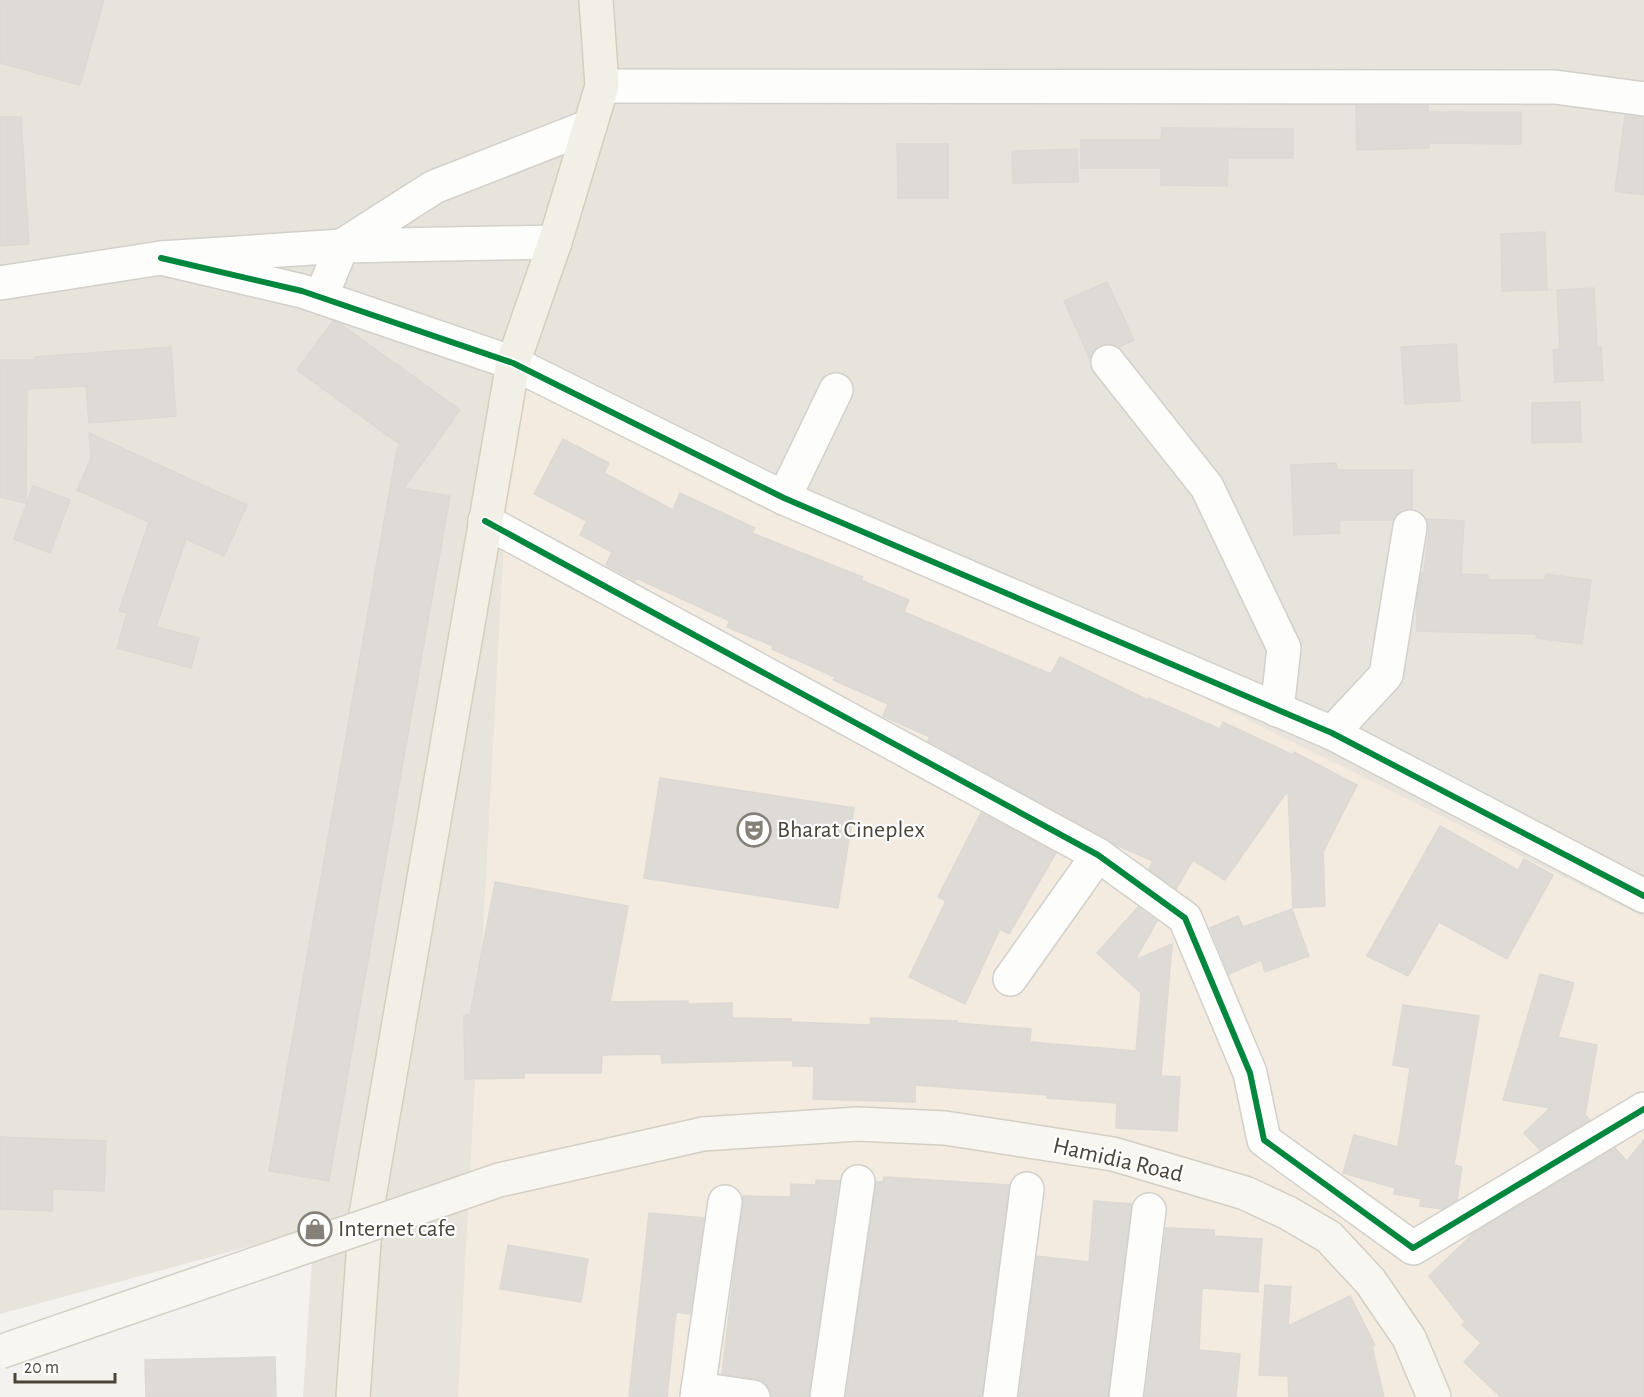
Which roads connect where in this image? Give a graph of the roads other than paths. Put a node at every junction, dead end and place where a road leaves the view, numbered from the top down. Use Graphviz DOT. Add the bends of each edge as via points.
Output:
graph roads {
  1 [pos="596,0"];
  2 [pos="603,86"];
  3 [pos="1644,99"];
  4 [pos="590,126"];
  5 [pos="555,242"];
  6 [pos="342,246"];
  7 [pos="161,258"];
  8 [pos="0,283"];
  9 [pos="321,297"];
  10 [pos="1108,362"];
  11 [pos="513,363"];
  12 [pos="836,390"];
  13 [pos="784,498"];
  14 [pos="485,521"];
  15 [pos="1410,527"];
  16 [pos="1277,710"];
  17 [pos="1332,734"];
  18 [pos="1098,855"];
  19 [pos="1644,896"];
  20 [pos="1010,980"];
  21 [pos="1644,1109"];
  22 [pos="858,1182"];
  23 [pos="1027,1189"];
  24 [pos="725,1202"];
  25 [pos="1149,1210"];
  26 [pos="0,1352"];
  27 [pos="697,1393"];
  28 [pos="353,1397"];
  29 [pos="753,1397"];
  30 [pos="827,1397"];
  31 [pos="999,1397"];
  32 [pos="1126,1397"];
  33 [pos="1434,1397"];
  1 -- 2 [label="main road"];
  2 -- 3 [label="street" via="1555,87"];
  2 -- 4 [label="main road"];
  4 -- 5 [label="main road"];
  4 -- 6 [label="street" via="434,187"];
  5 -- 6 [label="street"];
  5 -- 11 [label="main road"];
  6 -- 7 [label="street"];
  6 -- 9 [label="street"];
  7 -- 8 [label="street"];
  7 -- 9 [label="street"];
  9 -- 11 [label="street"];
  10 -- 16 [label="street" via="1207,488 1284,648"];
  11 -- 13 [label="street"];
  11 -- 14 [label="main road"];
  12 -- 13 [label="street"];
  13 -- 16 [label="street"];
  14 -- 18 [label="street"];
  14 -- 28 [label="main road" via="366,1215"];
  15 -- 17 [label="street" via="1386,675"];
  16 -- 17 [label="street"];
  17 -- 19 [label="street"];
  18 -- 20 [label="street"];
  18 -- 21 [label="street" via="1185,918 1250,1073 1264,1140 1413,1248"];
  22 -- 30 [label="street"];
  23 -- 31 [label="street"];
  24 -- 27 [label="street"];
  25 -- 32 [label="street"];
  26 -- 33 [label="main road, Hamidia Road, bridge" via="499,1180 703,1134 856,1124 945,1128 1113,1154 1245,1193 1288,1213 1329,1237 1370,1281 1409,1338"];
  27 -- 29 [label="street"];
}
